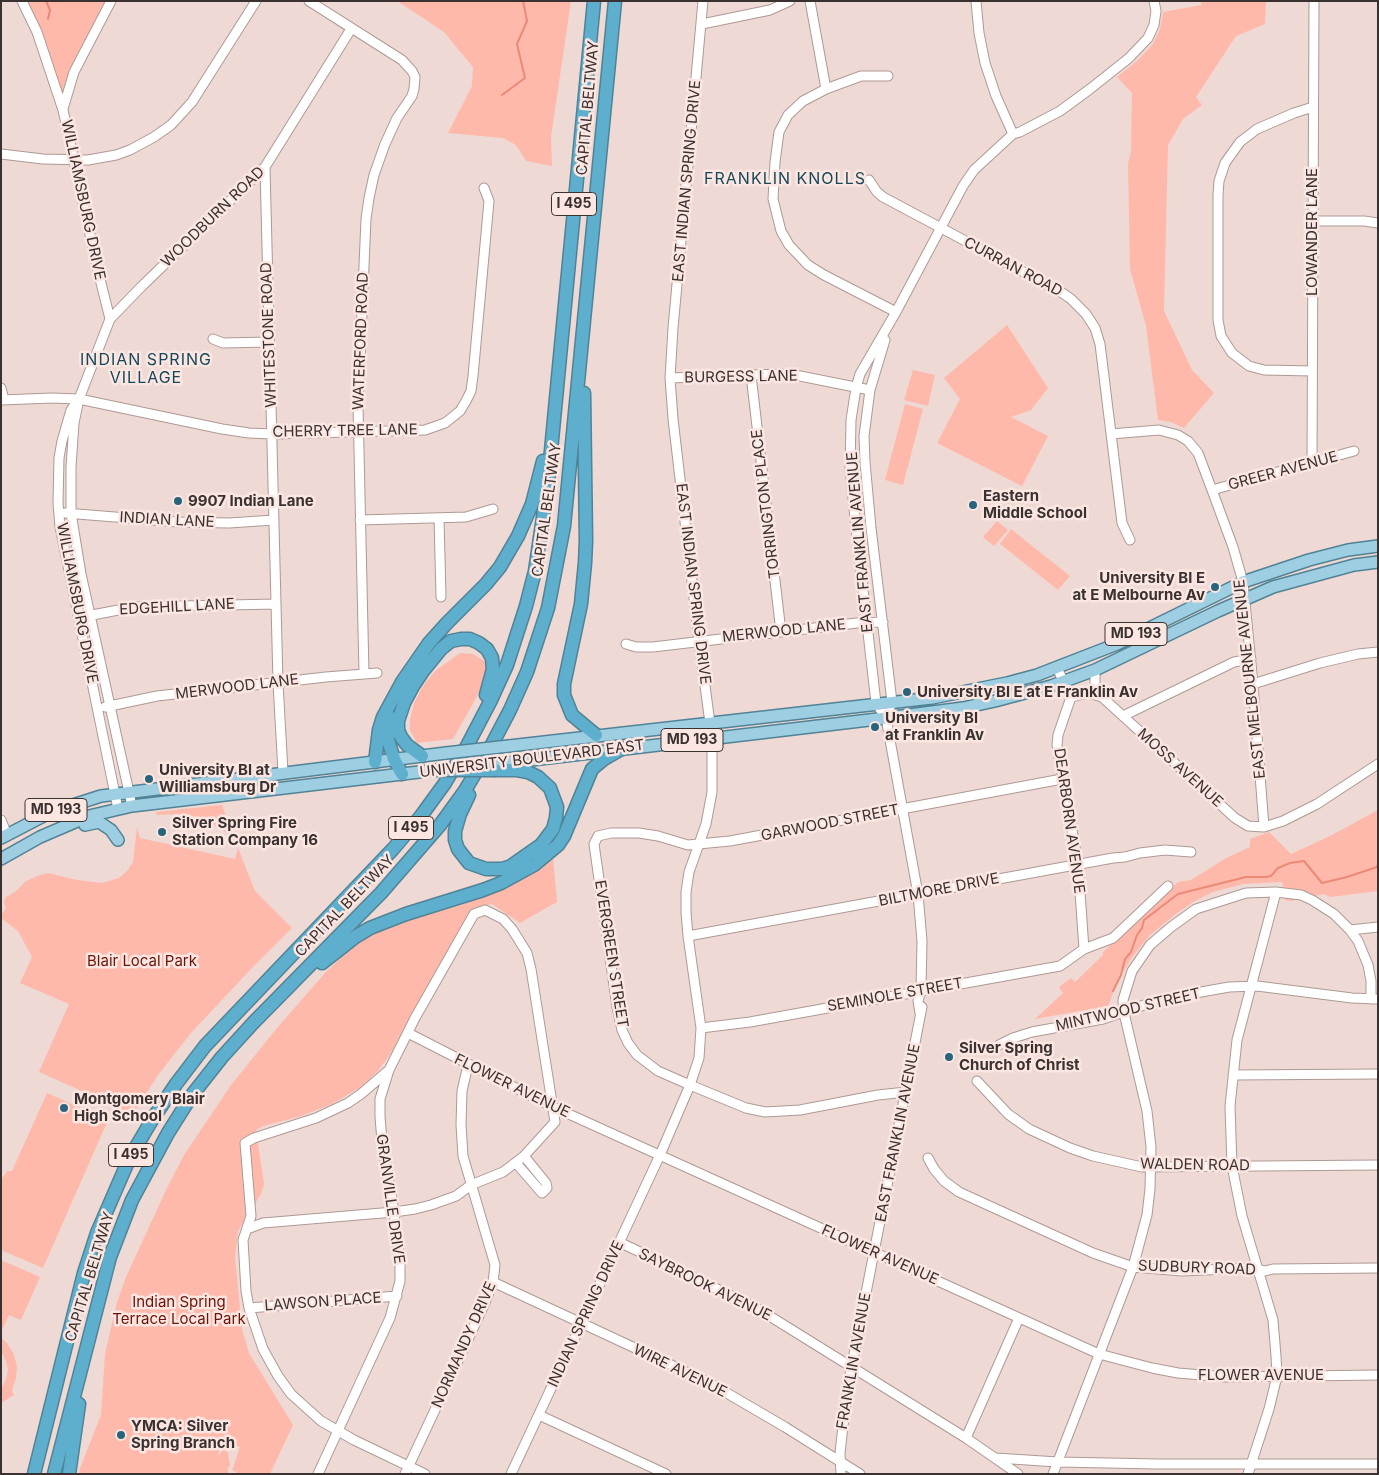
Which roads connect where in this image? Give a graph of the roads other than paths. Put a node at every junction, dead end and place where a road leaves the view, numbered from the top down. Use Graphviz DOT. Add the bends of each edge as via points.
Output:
graph roads {
  1 [pos="22,1"];
  2 [pos="111,1"];
  3 [pos="256,1"];
  4 [pos="309,1"];
  5 [pos="594,1"];
  6 [pos="615,1"];
  7 [pos="704,1"];
  8 [pos="790,1"];
  9 [pos="810,1"];
  10 [pos="976,1"];
  11 [pos="1154,1"];
  12 [pos="1314,1"];
  13 [pos="702,24"];
  14 [pos="351,29"];
  15 [pos="888,76"];
  16 [pos="826,89"];
  17 [pos="1313,106"];
  18 [pos="63,110"];
  19 [pos="1013,134"];
  20 [pos="1,154"];
  21 [pos="74,160"];
  22 [pos="265,167"];
  23 [pos="870,180"];
  24 [pos="484,188"];
  25 [pos="1312,221"];
  26 [pos="1378,223"];
  27 [pos="940,228"];
  28 [pos="896,312"];
  29 [pos="110,319"];
  30 [pos="213,338"];
  31 [pos="583,338"];
  32 [pos="269,342"];
  33 [pos="1312,371"];
  34 [pos="751,375"];
  35 [pos="670,378"];
  36 [pos="1,388"];
  37 [pos="856,388"];
  38 [pos="870,390"];
  39 [pos="79,399"];
  40 [pos="2,400"];
  41 [pos="555,407"];
  42 [pos="358,432"];
  43 [pos="272,434"];
  44 [pos="1111,434"];
  45 [pos="1354,451"];
  46 [pos="1312,463"];
  47 [pos="1212,490"];
  48 [pos="493,509"];
  49 [pos="60,513"];
  50 [pos="71,513"];
  51 [pos="439,518"];
  52 [pos="274,520"];
  53 [pos="360,520"];
  54 [pos="1130,540"];
  55 [pos="1378,546"];
  56 [pos="1378,562"];
  57 [pos="1243,582"];
  58 [pos="441,597"];
  59 [pos="1245,599"];
  60 [pos="276,604"];
  61 [pos="91,615"];
  62 [pos="79,618"];
  63 [pos="867,622"];
  64 [pos="883,622"];
  65 [pos="781,632"];
  66 [pos="699,641"];
  67 [pos="626,644"];
  68 [pos="1378,652"];
  69 [pos="1251,659"];
  70 [pos="1057,668"];
  71 [pos="1095,670"];
  72 [pos="377,673"];
  73 [pos="364,674"];
  74 [pos="402,682"];
  75 [pos="1063,682"];
  76 [pos="278,683"];
  77 [pos="1253,684"];
  78 [pos="1071,697"];
  79 [pos="1102,697"];
  80 [pos="892,702"];
  81 [pos="876,703"];
  82 [pos="110,706"];
  83 [pos="99,709"];
  84 [pos="510,710"];
  85 [pos="1123,716"];
  86 [pos="886,718"];
  87 [pos="711,722"];
  88 [pos="596,735"];
  89 [pos="712,738"];
  90 [pos="467,746"];
  91 [pos="623,748"];
  92 [pos="422,756"];
  93 [pos="394,759"];
  94 [pos="375,762"];
  95 [pos="1378,764"];
  96 [pos="496,767"];
  97 [pos="436,770"];
  98 [pos="283,772"];
  99 [pos="402,774"];
  100 [pos="1062,779"];
  101 [pos="129,792"];
  102 [pos="116,793"];
  103 [pos="132,806"];
  104 [pos="904,808"];
  105 [pos="118,809"];
  106 [pos="1,820"];
  107 [pos="63,827"];
  108 [pos="1264,827"];
  109 [pos="598,836"];
  110 [pos="4,837"];
  111 [pos="118,840"];
  112 [pos="698,844"];
  113 [pos="1190,852"];
  114 [pos="1,860"];
  115 [pos="1078,864"];
  116 [pos="1168,886"];
  117 [pos="1276,892"];
  118 [pos="918,894"];
  119 [pos="1378,927"];
  120 [pos="1350,930"];
  121 [pos="688,936"];
  122 [pos="1088,948"];
  123 [pos="1251,986"];
  124 [pos="921,990"];
  125 [pos="1374,999"];
  126 [pos="1124,1013"];
  127 [pos="254,1022"];
  128 [pos="701,1028"];
  129 [pos="408,1033"];
  130 [pos="999,1045"];
  131 [pos="468,1065"];
  132 [pos="389,1070"];
  133 [pos="1378,1074"];
  134 [pos="1233,1075"];
  135 [pos="977,1081"];
  136 [pos="690,1085"];
  137 [pos="906,1092"];
  138 [pos="552,1106"];
  139 [pos="660,1155"];
  140 [pos="524,1156"];
  141 [pos="928,1158"];
  142 [pos="516,1163"];
  143 [pos="1378,1165"];
  144 [pos="1232,1166"];
  145 [pos="1150,1167"];
  146 [pos="471,1185"];
  147 [pos="394,1212"];
  148 [pos="247,1229"];
  149 [pos="619,1242"];
  150 [pos="875,1252"];
  151 [pos="1133,1267"];
  152 [pos="1378,1268"];
  153 [pos="1259,1269"];
  154 [pos="493,1282"];
  155 [pos="397,1296"];
  156 [pos="249,1308"];
  157 [pos="1019,1318"];
  158 [pos="92,1322"];
  159 [pos="582,1324"];
  160 [pos="1099,1354"];
  161 [pos="852,1368"];
  162 [pos="1378,1375"];
  163 [pos="1277,1376"];
  164 [pos="539,1415"];
  165 [pos="338,1431"];
  166 [pos="966,1438"];
  167 [pos="994,1458"];
  168 [pos="1058,1462"];
  169 [pos="1252,1463"];
  170 [pos="1378,1464"];
  171 [pos="407,1470"];
  172 [pos="840,1470"];
  173 [pos="34,1474"];
  174 [pos="54,1474"];
  175 [pos="69,1474"];
  176 [pos="318,1474"];
  177 [pos="425,1474"];
  178 [pos="511,1474"];
  179 [pos="666,1474"];
  180 [pos="860,1474"];
  181 [pos="1018,1474"];
  182 [pos="1053,1474"];
  183 [pos="1248,1474"];
  1 -- 18 [label="street, WILLIAMSBURG DRIVE" via="37,32"];
  2 -- 18 [label="street" via="77,65"];
  3 -- 21 [label="street" via="197,95 171,126 123,152"];
  4 -- 14 [label="street"];
  5 -- 41 [label="highway, CAPITAL BELTWAY / I 495"];
  6 -- 31 [label="highway, CAPITAL BELTWAY / I 495"];
  7 -- 13 [label="street, EAST INDIAN SPRING DRIVE"];
  8 -- 13 [label="street" via="770,10"];
  9 -- 16 [label="street"];
  10 -- 19 [label="street" via="985,63"];
  11 -- 19 [label="street, EAST FRANKLIN AVENUE" via="1154,25 1148,38 1129,58 1060,111"];
  12 -- 17 [label="street, LOWANDER LANE"];
  13 -- 35 [label="street, EAST INDIAN SPRING DRIVE"];
  14 -- 22 [label="street, WOODBURN ROAD"];
  14 -- 42 [label="street, WATERFORD ROAD" via="402,60 415,78 412,96 385,144 369,198"];
  15 -- 16 [label="street" via="861,76"];
  16 -- 28 [label="street" via="803,101 788,115 779,132 773,199 781,231 808,265"];
  17 -- 25 [label="street, LOWANDER LANE"];
  17 -- 33 [label="street" via="1257,129 1240,142 1225,163 1218,195 1218,320 1221,336 1232,353 1249,366 1264,370"];
  18 -- 21 [label="street, WILLIAMSBURG DRIVE"];
  19 -- 27 [label="street, EAST FRANKLIN AVENUE" via="974,170"];
  20 -- 21 [label="street"];
  21 -- 29 [label="street, WILLIAMSBURG DRIVE"];
  22 -- 29 [label="street, WOODBURN ROAD"];
  22 -- 32 [label="street, WHITESTONE ROAD"];
  23 -- 27 [label="street, CURRAN ROAD" via="883,197"];
  24 -- 42 [label="street, CHERRY TREE LANE" via="489,202 486,250 473,376 466,401 453,417 425,430"];
  25 -- 26 [label="street" via="1364,220"];
  25 -- 33 [label="street, LOWANDER LANE"];
  27 -- 28 [label="street, EAST FRANKLIN AVENUE"];
  27 -- 44 [label="street, CURRAN ROAD" via="1060,292 1086,314 1100,344"];
  28 -- 37 [label="street, EAST FRANKLIN AVENUE" via="860,374"];
  28 -- 38 [label="street, EAST FRANKLIN AVENUE"];
  29 -- 39 [label="street, WILLIAMSBURG DRIVE"];
  30 -- 32 [label="street" via="223,343"];
  31 -- 84 [label="highway, CAPITAL BELTWAY / I 495" via="565,518 556,573 537,642"];
  31 -- 88 [label="highway" via="585,563 581,604 564,690 572,715"];
  32 -- 43 [label="street, WHITESTONE ROAD"];
  33 -- 46 [label="street, LOWANDER LANE"];
  34 -- 35 [label="street, BURGESS LANE"];
  34 -- 37 [label="street, BURGESS LANE" via="800,376"];
  34 -- 65 [label="street, TORRINGTON PLACE"];
  35 -- 66 [label="street, EAST INDIAN SPRING DRIVE"];
  36 -- 40 [label="street"];
  37 -- 38 [label="street, BURGESS LANE"];
  37 -- 63 [label="street, EAST FRANKLIN AVENUE" via="851,420 850,468"];
  38 -- 64 [label="street, EAST FRANKLIN AVENUE" via="865,462"];
  39 -- 40 [label="street, CHERRY TREE LANE"];
  39 -- 43 [label="street, CHERRY TREE LANE" via="222,430"];
  39 -- 49 [label="street, WILLIAMSBURG DRIVE" via="71,410 59,458"];
  39 -- 50 [label="street, WILLIAMSBURG DRIVE" via="72,438"];
  41 -- 74 [label="highway" via="537,489 518,536 500,567 429,643"];
  41 -- 90 [label="highway, CAPITAL BELTWAY / I 495" via="539,546 526,606 507,665"];
  42 -- 43 [label="street, CHERRY TREE LANE"];
  42 -- 53 [label="street, WATERFORD ROAD"];
  43 -- 52 [label="street, WHITESTONE ROAD"];
  44 -- 47 [label="street, EAST MELBOURNE AVENUE" via="1160,430 1178,435 1198,453"];
  44 -- 54 [label="street, CURRAN ROAD" via="1122,523"];
  45 -- 46 [label="street, GREER AVENUE"];
  46 -- 47 [label="street, GREER AVENUE"];
  47 -- 57 [label="street, EAST MELBOURNE AVENUE"];
  48 -- 51 [label="street" via="466,517"];
  49 -- 50 [label="street, INDIAN LANE"];
  49 -- 62 [label="street, WILLIAMSBURG DRIVE" via="63,544"];
  50 -- 52 [label="street, INDIAN LANE" via="177,522"];
  50 -- 61 [label="street, WILLIAMSBURG DRIVE"];
  51 -- 53 [label="street"];
  51 -- 58 [label="street"];
  52 -- 60 [label="street, WHITESTONE ROAD"];
  53 -- 73 [label="street, WATERFORD ROAD"];
  55 -- 57 [label="main road, UNIVERSITY BOULEVARD EAST / MD 193" via="1309,560"];
  56 -- 59 [label="main road, UNIVERSITY BOULEVARD EAST / MD 193" via="1307,577"];
  57 -- 59 [label="street, EAST MELBOURNE AVENUE"];
  57 -- 70 [label="main road, UNIVERSITY BOULEVARD EAST / MD 193" via="1117,644"];
  59 -- 69 [label="street, EAST MELBOURNE AVENUE"];
  59 -- 71 [label="main road, UNIVERSITY BOULEVARD EAST / MD 193"];
  60 -- 61 [label="street, EDGEHILL LANE" via="134,608"];
  60 -- 76 [label="street, WHITESTONE ROAD"];
  61 -- 62 [label="street, EDGEHILL LANE"];
  61 -- 82 [label="street, WILLIAMSBURG DRIVE"];
  62 -- 83 [label="street, WILLIAMSBURG DRIVE"];
  63 -- 64 [label="street, MERWOOD LANE"];
  63 -- 65 [label="street, MERWOOD LANE"];
  63 -- 81 [label="street, EAST FRANKLIN AVENUE"];
  64 -- 80 [label="street, EAST FRANKLIN AVENUE"];
  65 -- 66 [label="street, MERWOOD LANE"];
  66 -- 67 [label="street, MERWOOD LANE" via="653,647"];
  66 -- 87 [label="street, EAST INDIAN SPRING DRIVE"];
  68 -- 77 [label="street" via="1320,663"];
  69 -- 77 [label="street, EAST MELBOURNE AVENUE"];
  69 -- 85 [label="street" via="1234,662"];
  70 -- 75 [label="street"];
  70 -- 80 [label="main road, UNIVERSITY BOULEVARD EAST / MD 193" via="975,690"];
  71 -- 75 [label="main road, UNIVERSITY BOULEVARD EAST / MD 193"];
  71 -- 79 [label="street" via="1095,686"];
  72 -- 73 [label="street, MERWOOD LANE"];
  73 -- 76 [label="street, MERWOOD LANE"];
  74 -- 93 [label="highway" via="388,732"];
  74 -- 94 [label="highway" via="383,717"];
  75 -- 78 [label="street"];
  75 -- 86 [label="main road, UNIVERSITY BOULEVARD EAST / MD 193" via="963,708"];
  76 -- 82 [label="street, MERWOOD LANE" via="157,696"];
  76 -- 98 [label="street, WHITESTONE ROAD"];
  77 -- 108 [label="street, EAST MELBOURNE AVENUE"];
  78 -- 79 [label="street" via="1088,693"];
  78 -- 100 [label="street, DEARBORN AVENUE" via="1058,735"];
  79 -- 85 [label="street, MOSS AVENUE"];
  80 -- 81 [label="main road, UNIVERSITY BOULEVARD EAST / MD 193"];
  80 -- 86 [label="street, EAST FRANKLIN AVENUE"];
  81 -- 86 [label="street, EAST FRANKLIN AVENUE"];
  81 -- 87 [label="main road, UNIVERSITY BOULEVARD EAST / MD 193"];
  82 -- 83 [label="street, MERWOOD LANE"];
  82 -- 101 [label="street, WILLIAMSBURG DRIVE"];
  83 -- 102 [label="street, WILLIAMSBURG DRIVE"];
  84 -- 96 [label="highway" via="455,831 458,849 469,863 494,870 511,866 542,846 553,829 557,807 550,788 538,777 528,772"];
  84 -- 127 [label="highway, CAPITAL BELTWAY / I 495" via="464,792 440,825 381,893"];
  85 -- 108 [label="street, MOSS AVENUE" via="1235,818 1248,826"];
  86 -- 89 [label="main road, UNIVERSITY BOULEVARD EAST / MD 193"];
  86 -- 104 [label="street, EAST FRANKLIN AVENUE"];
  87 -- 88 [label="main road, UNIVERSITY BOULEVARD EAST / MD 193"];
  87 -- 89 [label="street, EAST INDIAN SPRING DRIVE"];
  88 -- 92 [label="main road, UNIVERSITY BOULEVARD EAST / MD 193, bridge"];
  89 -- 91 [label="main road, UNIVERSITY BOULEVARD EAST / MD 193"];
  89 -- 112 [label="street, EAST INDIAN SPRING DRIVE" via="712,792 706,824"];
  90 -- 92 [label="highway" via="493,669 487,649 470,639 461,639 451,641 431,660 413,686 400,714 398,730 401,737"];
  90 -- 173 [label="highway, CAPITAL BELTWAY / I 495" via="437,794 407,833 205,1046 152,1120 130,1157 97,1233"];
  91 -- 96 [label="main road, UNIVERSITY BOULEVARD EAST / MD 193"];
  91 -- 127 [label="highway" via="592,769 564,836 549,854 501,883 370,928 336,952"];
  92 -- 93 [label="main road, UNIVERSITY BOULEVARD EAST / MD 193"];
  93 -- 94 [label="main road, UNIVERSITY BOULEVARD EAST / MD 193"];
  93 -- 99 [label="highway"];
  94 -- 98 [label="main road, UNIVERSITY BOULEVARD EAST / MD 193"];
  95 -- 108 [label="street" via="1317,804"];
  96 -- 97 [label="highway, bridge"];
  97 -- 99 [label="main road, UNIVERSITY BOULEVARD EAST / MD 193"];
  98 -- 101 [label="main road, UNIVERSITY BOULEVARD EAST / MD 193"];
  99 -- 103 [label="main road, UNIVERSITY BOULEVARD EAST / MD 193"];
  100 -- 104 [label="street, GARWOOD STREET"];
  100 -- 115 [label="street, DEARBORN AVENUE"];
  101 -- 102 [label="main road, UNIVERSITY BOULEVARD EAST / MD 193"];
  101 -- 103 [label="street, WILLIAMSBURG DRIVE"];
  102 -- 105 [label="street, WILLIAMSBURG DRIVE"];
  102 -- 110 [label="main road, UNIVERSITY BOULEVARD EAST / MD 193" via="51,812"];
  103 -- 105 [label="main road, UNIVERSITY BOULEVARD EAST / MD 193"];
  104 -- 112 [label="street, GARWOOD STREET" via="730,842"];
  104 -- 118 [label="street, EAST FRANKLIN AVENUE"];
  105 -- 107 [label="main road, UNIVERSITY BOULEVARD EAST / MD 193"];
  106 -- 110 [label="street"];
  107 -- 111 [label="main road" via="99,822"];
  107 -- 114 [label="main road, UNIVERSITY BOULEVARD EAST / MD 193"];
  109 -- 112 [label="street, GARWOOD STREET" via="639,833 688,845"];
  109 -- 136 [label="street, EVERGREEN STREET" via="594,844 622,1030 628,1043 648,1063"];
  112 -- 121 [label="street, EAST INDIAN SPRING DRIVE" via="686,892"];
  113 -- 115 [label="street, BILTMORE DRIVE" via="1157,850"];
  115 -- 118 [label="street, BILTMORE DRIVE"];
  115 -- 122 [label="street, DEARBORN AVENUE"];
  116 -- 122 [label="street, SEMINOLE STREET" via="1113,938"];
  117 -- 120 [label="street" via="1312,900 1334,914"];
  117 -- 123 [label="street"];
  117 -- 126 [label="street" via="1246,893 1221,900 1196,909 1171,926 1150,946 1132,971 1123,1000"];
  118 -- 121 [label="street, BILTMORE DRIVE"];
  118 -- 124 [label="street, EAST FRANKLIN AVENUE" via="922,941"];
  119 -- 120 [label="street"];
  120 -- 125 [label="street" via="1368,965"];
  121 -- 128 [label="street, EAST INDIAN SPRING DRIVE"];
  122 -- 124 [label="street, SEMINOLE STREET" via="1060,966"];
  123 -- 125 [label="street, MINTWOOD STREET"];
  123 -- 126 [label="street, MINTWOOD STREET" via="1162,999"];
  123 -- 134 [label="street" via="1237,1040"];
  124 -- 128 [label="street, SEMINOLE STREET"];
  124 -- 137 [label="street, EAST FRANKLIN AVENUE"];
  126 -- 130 [label="street, MINTWOOD STREET" via="1032,1032"];
  126 -- 145 [label="street" via="1147,1111"];
  127 -- 158 [label="highway, CAPITAL BELTWAY / I 495" via="192,1095 149,1166 116,1240"];
  128 -- 136 [label="street, EAST INDIAN SPRING DRIVE" via="699,1058"];
  129 -- 131 [label="street, FLOWER AVENUE"];
  129 -- 132 [label="street, GRANVILLE DRIVE"];
  129 -- 138 [label="street, GRANVILLE DRIVE" via="474,914 485,910 492,912 512,929 527,953"];
  131 -- 138 [label="street, FLOWER AVENUE"];
  131 -- 146 [label="street, NORMANDY DRIVE" via="462,1091 461,1125 463,1156"];
  132 -- 147 [label="street, GRANVILLE DRIVE" via="380,1099 380,1117"];
  132 -- 148 [label="street" via="348,1103 245,1143 251,1216"];
  133 -- 134 [label="street"];
  134 -- 144 [label="street" via="1230,1106"];
  135 -- 145 [label="street, WALDEN ROAD" via="1008,1114 1029,1129 1093,1156"];
  136 -- 137 [label="street, EVERGREEN STREET" via="746,1108 765,1112 800,1110"];
  136 -- 139 [label="street, EAST INDIAN SPRING DRIVE"];
  137 -- 150 [label="street, EAST FRANKLIN AVENUE"];
  138 -- 139 [label="street, FLOWER AVENUE"];
  138 -- 140 [label="street" via="555,1122"];
  139 -- 149 [label="street, INDIAN SPRING DRIVE"];
  139 -- 150 [label="street, FLOWER AVENUE"];
  140 -- 142 [label="street"];
  140 -- 142 [label="street" via="546,1183 542,1193"];
  141 -- 151 [label="street, SUDBURY ROAD" via="944,1181 960,1192 1093,1253"];
  142 -- 146 [label="street"];
  143 -- 144 [label="street, WALDEN ROAD"];
  144 -- 145 [label="street, WALDEN ROAD"];
  144 -- 153 [label="street" via="1242,1216"];
  145 -- 151 [label="street" via="1147,1215"];
  146 -- 147 [label="street" via="456,1196 431,1205"];
  146 -- 154 [label="street, NORMANDY DRIVE" via="495,1265"];
  147 -- 148 [label="street" via="263,1223"];
  147 -- 155 [label="street, GRANVILLE DRIVE" via="400,1265"];
  148 -- 156 [label="street" via="243,1240"];
  149 -- 159 [label="street, INDIAN SPRING DRIVE"];
  149 -- 161 [label="street, SAYBROOK AVENUE" via="755,1307"];
  150 -- 157 [label="street, FLOWER AVENUE"];
  150 -- 161 [label="street, FRANKLIN AVENUE"];
  151 -- 153 [label="street, SUDBURY ROAD" via="1182,1271"];
  151 -- 160 [label="street"];
  152 -- 153 [label="street, SUDBURY ROAD"];
  153 -- 163 [label="street" via="1273,1320"];
  154 -- 159 [label="street, WIRE AVENUE"];
  154 -- 171 [label="street, NORMANDY DRIVE"];
  155 -- 156 [label="street, LAWSON PLACE"];
  155 -- 165 [label="street, GRANVILLE DRIVE"];
  156 -- 165 [label="street" via="262,1349 278,1376 310,1413"];
  157 -- 160 [label="street, FLOWER AVENUE"];
  157 -- 166 [label="street"];
  158 -- 174 [label="highway, CAPITAL BELTWAY / I 495"];
  158 -- 175 [label="highway"];
  159 -- 164 [label="street, INDIAN SPRING DRIVE"];
  159 -- 172 [label="street, WIRE AVENUE" via="708,1382 785,1427"];
  160 -- 163 [label="street, FLOWER AVENUE" via="1178,1373 1225,1377"];
  160 -- 168 [label="street"];
  161 -- 166 [label="street, SAYBROOK AVENUE"];
  161 -- 172 [label="street, FRANKLIN AVENUE" via="845,1405"];
  162 -- 163 [label="street, FLOWER AVENUE"];
  163 -- 169 [label="street"];
  164 -- 178 [label="street, INDIAN SPRING DRIVE"];
  164 -- 179 [label="street"];
  165 -- 171 [label="street"];
  165 -- 176 [label="street, GRANVILLE DRIVE"];
  166 -- 167 [label="street, SAYBROOK AVENUE"];
  167 -- 168 [label="street"];
  167 -- 181 [label="street, SAYBROOK AVENUE"];
  168 -- 169 [label="street"];
  168 -- 182 [label="street"];
  169 -- 170 [label="street"];
  169 -- 183 [label="street"];
  171 -- 177 [label="street"];
  172 -- 180 [label="street, WIRE AVENUE"];
}
